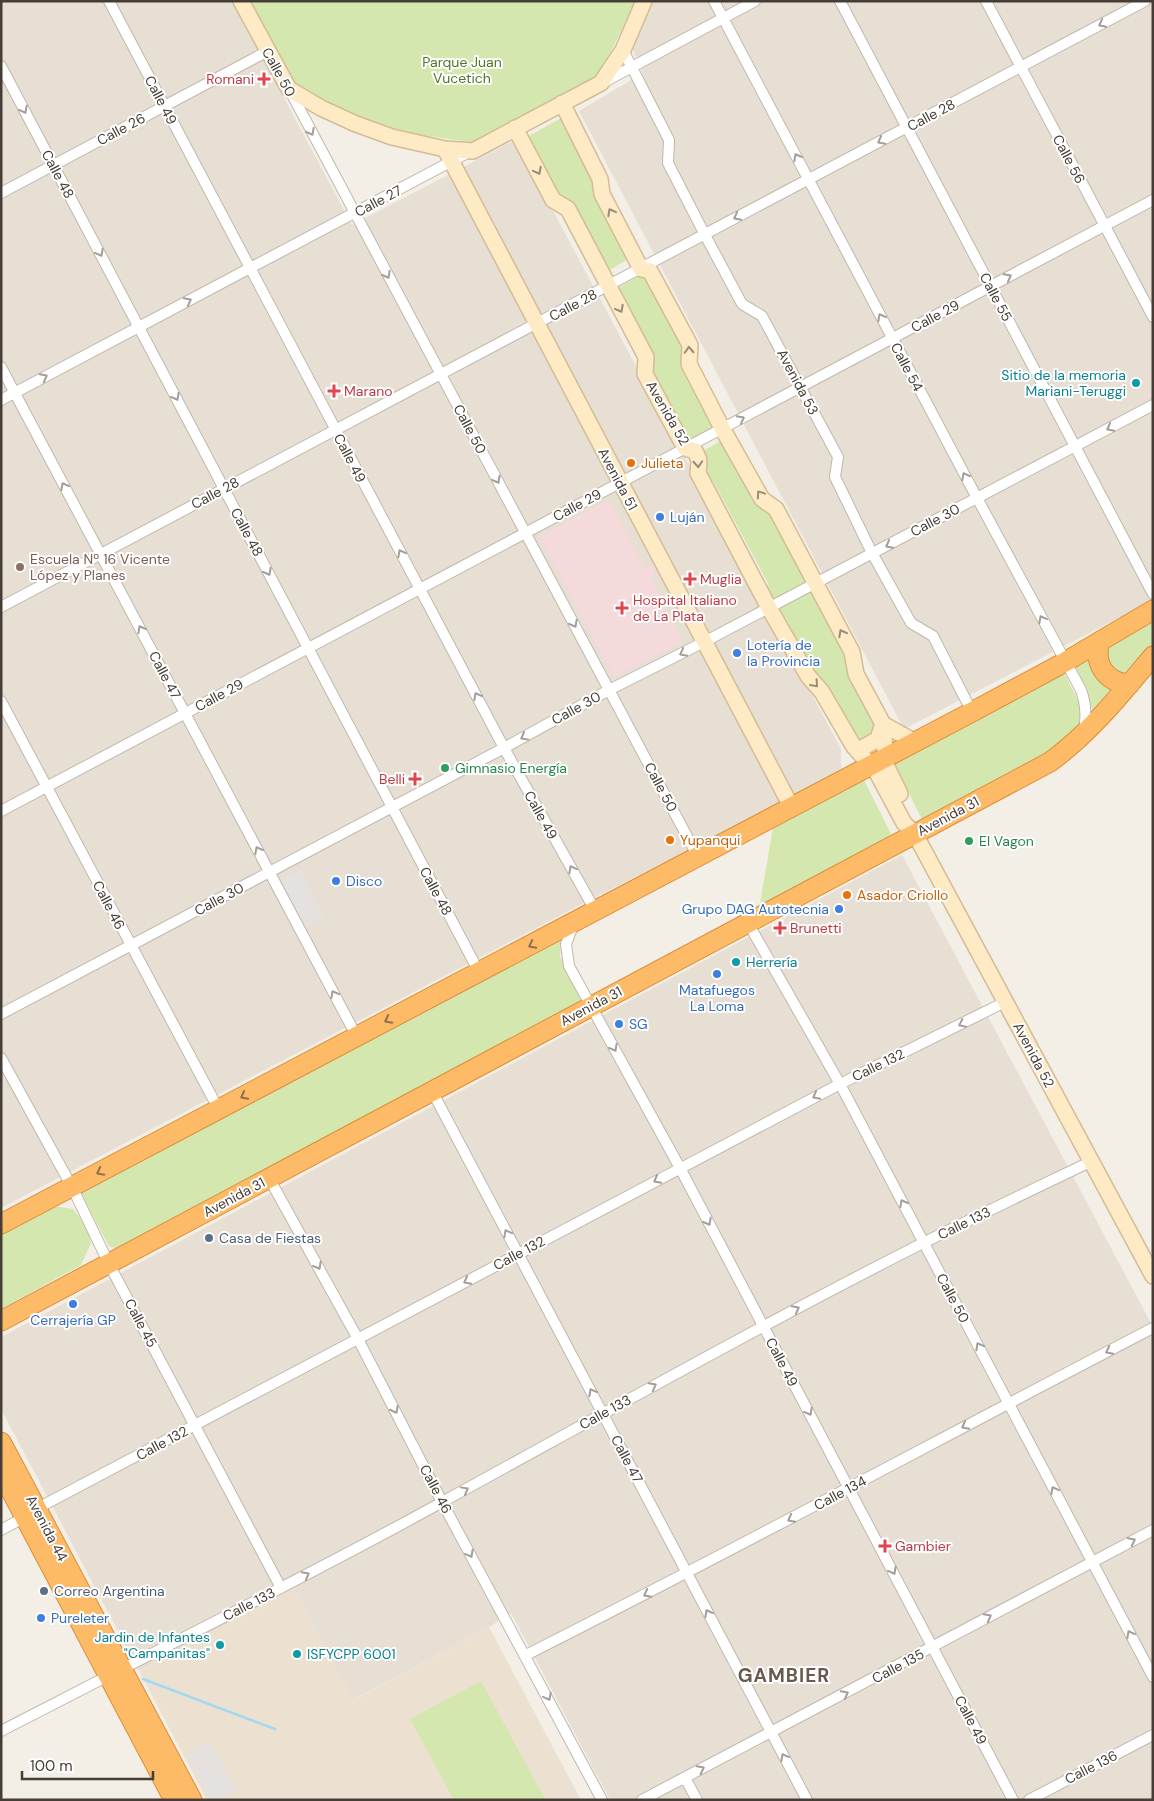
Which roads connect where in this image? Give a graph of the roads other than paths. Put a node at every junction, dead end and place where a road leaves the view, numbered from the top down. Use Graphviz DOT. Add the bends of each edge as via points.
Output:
graph roads {
  1 [pos="109,1"];
  2 [pos="241,1"];
  3 [pos="644,1"];
  4 [pos="714,1"];
  5 [pos="755,1"];
  6 [pos="840,1"];
  7 [pos="986,1"];
  8 [pos="1145,1"];
  9 [pos="723,18"];
  10 [pos="623,50"];
  11 [pos="268,51"];
  12 [pos="1,66"];
  13 [pos="631,67"];
  14 [pos="1021,67"];
  15 [pos="601,83"];
  16 [pos="288,89"];
  17 [pos="562,103"];
  18 [pos="164,106"];
  19 [pos="515,128"];
  20 [pos="907,128"];
  21 [pos="469,152"];
  22 [pos="449,155"];
  23 [pos="53,165"];
  24 [pos="461,179"];
  25 [pos="809,180"];
  26 [pos="1,193"];
  27 [pos="1153,200"];
  28 [pos="354,213"];
  29 [pos="1105,226"];
  30 [pos="704,235"];
  31 [pos="250,268"];
  32 [pos="641,269"];
  33 [pos="608,286"];
  34 [pos="990,286"];
  35 [pos="1153,317"];
  36 [pos="536,324"];
  37 [pos="139,327"];
  38 [pos="892,338"];
  39 [pos="1,367"];
  40 [pos="441,374"];
  41 [pos="801,387"];
  42 [pos="15,393"];
  43 [pos="1,400"];
  44 [pos="1153,405"];
  45 [pos="722,428"];
  46 [pos="334,430"];
  47 [pos="1075,446"];
  48 [pos="685,448"];
  49 [pos="620,483"];
  50 [pos="224,489"];
  51 [pos="977,498"];
  52 [pos="525,533"];
  53 [pos="872,553"];
  54 [pos="101,554"];
  55 [pos="816,583"];
  56 [pos="420,589"];
  57 [pos="1153,594"];
  58 [pos="1,607"];
  59 [pos="769,608"];
  60 [pos="1153,610"];
  61 [pos="1100,641"];
  62 [pos="704,642"];
  63 [pos="308,648"];
  64 [pos="1153,656"];
  65 [pos="1065,662"];
  66 [pos="1130,684"];
  67 [pos="609,690"];
  68 [pos="1,701"];
  69 [pos="972,712"];
  70 [pos="185,713"];
  71 [pos="883,724"];
  72 [pos="1083,736"];
  73 [pos="915,742"];
  74 [pos="854,747"];
  75 [pos="504,748"];
  76 [pos="878,762"];
  77 [pos="846,779"];
  78 [pos="46,787"];
  79 [pos="392,807"];
  80 [pos="792,808"];
  81 [pos="1,811"];
  82 [pos="915,834"];
  83 [pos="698,857"];
  84 [pos="270,872"];
  85 [pos="596,912"];
  86 [pos="575,922"];
  87 [pos="748,923"];
  88 [pos="130,946"];
  89 [pos="479,972"];
  90 [pos="1005,1002"];
  91 [pos="590,1006"];
  92 [pos="1,1014"];
  93 [pos="357,1037"];
  94 [pos="1,1058"];
  95 [pos="840,1084"];
  96 [pos="432,1091"];
  97 [pos="218,1110"];
  98 [pos="1092,1161"];
  99 [pos="680,1168"];
  100 [pos="270,1178"];
  101 [pos="72,1187"];
  102 [pos="1,1224"];
  103 [pos="924,1242"];
  104 [pos="518,1254"];
  105 [pos="109,1264"];
  106 [pos="1153,1276"];
  107 [pos="1,1321"];
  108 [pos="764,1326"];
  109 [pos="1153,1328"];
  110 [pos="358,1339"];
  111 [pos="1008,1403"];
  112 [pos="602,1413"];
  113 [pos="196,1426"];
  114 [pos="1,1442"];
  115 [pos="1,1472"];
  116 [pos="849,1488"];
  117 [pos="442,1502"];
  118 [pos="30,1513"];
  119 [pos="1,1530"];
  120 [pos="1153,1530"];
  121 [pos="1092,1561"];
  122 [pos="688,1574"];
  123 [pos="281,1588"];
  124 [pos="933,1647"];
  125 [pos="526,1655"];
  126 [pos="115,1672"];
  127 [pos="1153,1677"];
  128 [pos="1,1731"];
  129 [pos="772,1733"];
  130 [pos="1153,1735"];
  131 [pos="685,1778"];
  132 [pos="174,1800"];
  133 [pos="192,1800"];
  134 [pos="602,1800"];
  135 [pos="642,1800"];
  136 [pos="697,1800"];
  137 [pos="807,1800"];
  138 [pos="1014,1800"];
  139 [pos="1029,1800"];
  1 -- 18 [label="street, Calle 49"];
  2 -- 11 [label="street, Calle 50"];
  3 -- 10 [label="street"];
  4 -- 9 [label="street, Calle 54"];
  5 -- 9 [label="street"];
  6 -- 20 [label="street, Calle 55"];
  7 -- 14 [label="street, Calle 56"];
  8 -- 14 [label="street, Calle 28, one-way"];
  9 -- 13 [label="street"];
  25 -- 9 [label="street, Calle 54, one-way"];
  10 -- 13 [label="street, Avenida 53"];
  10 -- 15 [label="street"];
  11 -- 16 [label="street, Calle 50"];
  11 -- 18 [label="street, Calle 26"];
  12 -- 23 [label="street, Calle 48, one-way"];
  13 -- 15 [label="street"];
  13 -- 30 [label="street, Avenida 53" via="669,140 668,163"];
  14 -- 20 [label="street, Calle 28"];
  14 -- 29 [label="street, Calle 56"];
  15 -- 17 [label="street"];
  16 -- 22 [label="street" via="356,124"];
  16 -- 28 [label="street, Calle 50, one-way"];
  17 -- 19 [label="street"];
  32 -- 17 [label="street, Avenida 52, one-way" via="602,194 600,179"];
  18 -- 23 [label="street, Calle 26"];
  18 -- 31 [label="street, Calle 49"];
  19 -- 21 [label="street"];
  19 -- 33 [label="street, Avenida 52, one-way" via="553,200 568,209"];
  20 -- 25 [label="street, Calle 28, one-way"];
  20 -- 34 [label="street, Calle 55"];
  21 -- 22 [label="street"];
  21 -- 24 [label="street" via="460,166"];
  22 -- 24 [label="street, Avenida 51"];
  22 -- 28 [label="street, Calle 27"];
  23 -- 26 [label="street, Calle 26"];
  23 -- 37 [label="street, Calle 48, one-way"];
  24 -- 36 [label="street, Avenida 51"];
  25 -- 30 [label="street, Calle 28, one-way"];
  38 -- 25 [label="street, Calle 54, one-way"];
  27 -- 29 [label="street, Calle 29"];
  28 -- 31 [label="street, Calle 27"];
  28 -- 40 [label="street, Calle 50, one-way"];
  34 -- 29 [label="street, Calle 29, one-way"];
  29 -- 35 [label="street, Calle 56"];
  30 -- 32 [label="street, Calle 28"];
  30 -- 41 [label="street, Avenida 53" via="742,304 762,316"];
  37 -- 31 [label="street, Calle 27, one-way"];
  31 -- 46 [label="street, Calle 49"];
  32 -- 33 [label="street, Calle 28"];
  45 -- 32 [label="street, Avenida 52, one-way" via="689,364 690,345 650,271"];
  33 -- 36 [label="street, Calle 28"];
  33 -- 48 [label="street, Avenida 52, one-way" via="646,357 645,374"];
  34 -- 38 [label="street, Calle 29"];
  34 -- 47 [label="street, Calle 55"];
  36 -- 40 [label="street, Calle 28"];
  36 -- 49 [label="street, Avenida 51"];
  42 -- 37 [label="street, Calle 27, one-way"];
  37 -- 50 [label="street, Calle 48, one-way"];
  38 -- 41 [label="street, Calle 29"];
  51 -- 38 [label="street, Calle 54, one-way"];
  39 -- 42 [label="street, Calle 47"];
  40 -- 46 [label="street, Calle 28"];
  40 -- 52 [label="street, Calle 50, one-way"];
  45 -- 41 [label="street, Calle 29, one-way"];
  41 -- 53 [label="street, Avenida 53" via="838,457 834,477"];
  42 -- 43 [label="street, Calle 27"];
  54 -- 42 [label="street, Calle 47, one-way"];
  44 -- 47 [label="street, Calle 30, one-way"];
  45 -- 48 [label="street, Calle 29"];
  55 -- 45 [label="street, Avenida 52, one-way" via="776,509 762,499"];
  46 -- 50 [label="street, Calle 28"];
  56 -- 46 [label="street, Calle 49, one-way"];
  47 -- 51 [label="street, Calle 30"];
  47 -- 57 [label="street, Calle 55"];
  48 -- 49 [label="street, Calle 29"];
  48 -- 59 [label="street, Avenida 52, one-way" via="695,451 699,460 698,473"];
  49 -- 52 [label="street, Calle 29"];
  49 -- 62 [label="street, Avenida 51"];
  50 -- 54 [label="street, Calle 28"];
  50 -- 63 [label="street, Calle 48, one-way"];
  51 -- 53 [label="street, Calle 30, one-way"];
  65 -- 51 [label="street, Calle 54, one-way"];
  52 -- 56 [label="street, Calle 29"];
  52 -- 67 [label="street, Calle 50, one-way"];
  53 -- 55 [label="street, Calle 30"];
  53 -- 69 [label="street, Avenida 53" via="911,623 932,636"];
  54 -- 58 [label="street, Calle 28"];
  70 -- 54 [label="street, Calle 47, one-way"];
  55 -- 59 [label="street, Calle 30"];
  71 -- 55 [label="street, Avenida 52, one-way" via="856,674 852,652"];
  56 -- 63 [label="street, Calle 29"];
  75 -- 56 [label="street, Calle 49, one-way"];
  59 -- 62 [label="street, Calle 30"];
  59 -- 74 [label="street, Avenida 52, one-way"];
  60 -- 61 [label="highway"];
  61 -- 65 [label="highway"];
  61 -- 66 [label="highway" via="1098,658 1104,673 1116,682"];
  62 -- 67 [label="street, Calle 30, one-way"];
  62 -- 80 [label="street, Avenida 51"];
  63 -- 70 [label="street, Calle 29"];
  63 -- 79 [label="street, Calle 48"];
  64 -- 66 [label="highway, Avenida 31"];
  65 -- 69 [label="highway"];
  65 -- 72 [label="street, Calle 54" via="1086,703"];
  66 -- 72 [label="highway, Avenida 31"];
  67 -- 75 [label="street, Calle 30, one-way"];
  67 -- 83 [label="street, Calle 50"];
  68 -- 78 [label="street, Calle 46"];
  69 -- 73 [label="highway"];
  70 -- 78 [label="street, Calle 29"];
  84 -- 70 [label="street, Calle 47, one-way"];
  71 -- 73 [label="street"];
  71 -- 74 [label="street" via="878,739 860,748"];
  71 -- 76 [label="street, Avenida 52"];
  72 -- 82 [label="highway, Avenida 31" via="1050,762"];
  73 -- 76 [label="highway"];
  74 -- 76 [label="street, Avenida 52"];
  74 -- 77 [label="street"];
  75 -- 79 [label="street, Calle 30"];
  85 -- 75 [label="street, Calle 49, one-way"];
  76 -- 77 [label="highway"];
  76 -- 82 [label="street, Avenida 52" via="886,766 912,819"];
  77 -- 80 [label="highway"];
  78 -- 81 [label="street, Calle 29"];
  78 -- 88 [label="street, Calle 46"];
  79 -- 84 [label="street, Calle 30"];
  79 -- 89 [label="street, Calle 48"];
  80 -- 83 [label="highway"];
  82 -- 87 [label="highway, Avenida 31"];
  82 -- 90 [label="street, Avenida 52"];
  83 -- 85 [label="highway"];
  84 -- 88 [label="street, Calle 30"];
  93 -- 84 [label="street, Calle 47, one-way"];
  85 -- 86 [label="highway"];
  86 -- 89 [label="highway, one-way"];
  86 -- 91 [label="street, Calle 49" via="566,944 569,966"];
  87 -- 91 [label="highway, Avenida 31"];
  87 -- 95 [label="street, Calle 50"];
  88 -- 92 [label="street, Calle 30"];
  88 -- 97 [label="street, Calle 46"];
  89 -- 93 [label="highway, one-way"];
  90 -- 95 [label="street, Calle 132, one-way"];
  90 -- 98 [label="street, Avenida 52"];
  91 -- 96 [label="highway, Avenida 31"];
  91 -- 99 [label="street, Calle 49, one-way"];
  93 -- 97 [label="highway, one-way"];
  94 -- 101 [label="street, Calle 45"];
  95 -- 99 [label="street, Calle 132, one-way"];
  103 -- 95 [label="street, Calle 50, one-way"];
  96 -- 100 [label="highway, Avenida 31"];
  104 -- 96 [label="street, Calle 47, one-way"];
  97 -- 101 [label="highway, one-way"];
  98 -- 103 [label="street, Calle 133"];
  98 -- 106 [label="street, Avenida 52"];
  99 -- 104 [label="street, Calle 132, one-way"];
  99 -- 108 [label="street, Calle 49, one-way"];
  100 -- 105 [label="highway, Avenida 31"];
  100 -- 110 [label="street, Calle 46, one-way"];
  101 -- 102 [label="highway"];
  101 -- 105 [label="street, Calle 45"];
  108 -- 103 [label="street, Calle 133, one-way"];
  111 -- 103 [label="street, Calle 50, one-way"];
  104 -- 110 [label="street, Calle 132, one-way"];
  112 -- 104 [label="street, Calle 47, one-way"];
  105 -- 107 [label="highway, Avenida 31"];
  105 -- 113 [label="street, Calle 45"];
  112 -- 108 [label="street, Calle 133, one-way"];
  108 -- 116 [label="street, Calle 49, one-way"];
  109 -- 111 [label="street, Calle 134, one-way"];
  110 -- 113 [label="street, Calle 132"];
  110 -- 117 [label="street, Calle 46, one-way"];
  111 -- 116 [label="street, Calle 134, one-way"];
  121 -- 111 [label="street, Calle 50, one-way"];
  117 -- 112 [label="street, Calle 133, one-way"];
  112 -- 122 [label="street, Calle 47"];
  113 -- 118 [label="street, Calle 132"];
  113 -- 123 [label="street, Calle 45"];
  114 -- 118 [label="highway, Avenida 44"];
  115 -- 118 [label="highway, Avenida 44"];
  116 -- 122 [label="street, Calle 134, one-way"];
  116 -- 124 [label="street, Calle 49, one-way"];
  123 -- 117 [label="street, Calle 133, one-way"];
  117 -- 125 [label="street, Calle 46, one-way"];
  118 -- 119 [label="street, Calle 132"];
  118 -- 126 [label="highway, Avenida 44"];
  121 -- 120 [label="street, Calle 135, one-way"];
  124 -- 121 [label="street, Calle 135, one-way"];
  127 -- 121 [label="street, Calle 50, one-way"];
  122 -- 125 [label="street, Calle 134, one-way"];
  129 -- 122 [label="street, Calle 47, one-way"];
  123 -- 126 [label="street, Calle 133"];
  129 -- 124 [label="street, Calle 135, one-way"];
  124 -- 138 [label="street, Calle 49"];
  125 -- 134 [label="street, Calle 46, one-way"];
  126 -- 128 [label="street, Calle 133"];
  126 -- 132 [label="highway, Avenida 44"];
  126 -- 133 [label="highway, Avenida 44"];
  131 -- 129 [label="street, Calle 135, one-way"];
  137 -- 129 [label="street, Calle 47, one-way"];
  130 -- 139 [label="street, Calle 136"];
  131 -- 135 [label="street, Calle 135"];
  131 -- 136 [label="street"];
}
